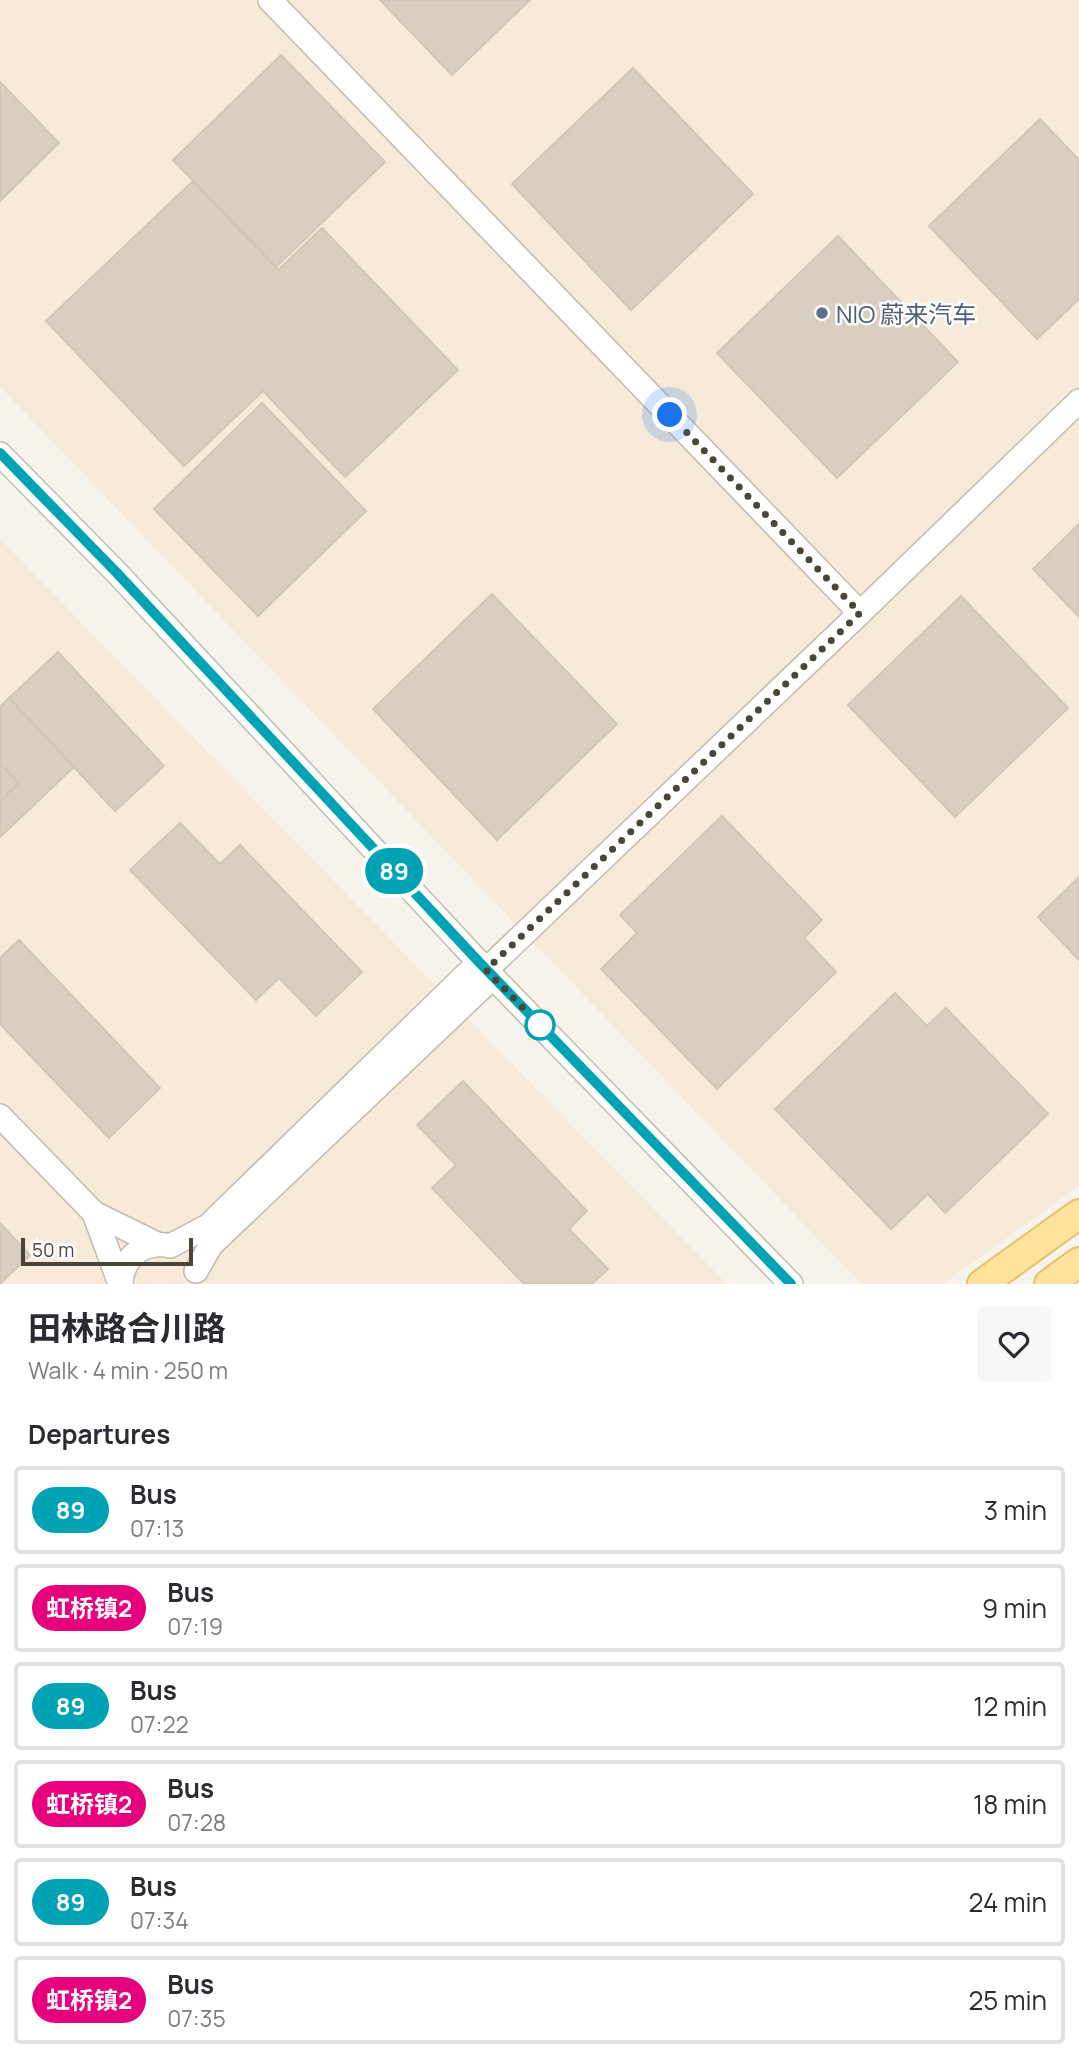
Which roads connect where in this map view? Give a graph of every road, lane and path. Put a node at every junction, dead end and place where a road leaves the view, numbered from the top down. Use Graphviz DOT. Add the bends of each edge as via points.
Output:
graph roads {
  1 [pos="271,0"];
  2 [pos="1079,401"];
  3 [pos="0,453"];
  4 [pos="860,613"];
  5 [pos="486,970"];
  6 [pos="0,1116"];
  7 [pos="94,1213"];
  8 [pos="1079,1214"];
  9 [pos="164,1245"];
  10 [pos="1079,1262"];
  11 [pos="197,1278"];
  12 [pos="121,1284"];
  13 [pos="791,1284"];
  14 [pos="982,1284"];
  15 [pos="1049,1284"];
  1 -- 4 [label="street"];
  2 -- 4 [label="street"];
  3 -- 5 [label="street"];
  4 -- 5 [label="street"];
  5 -- 9 [label="street" via="208,1226"];
  5 -- 11 [label="street" via="211,1245"];
  5 -- 13 [label="street"];
  6 -- 7 [label="street"];
  7 -- 9 [label="street"];
  7 -- 12 [label="street"];
  8 -- 14 [label="main road"];
  9 -- 11 [label="street" via="190,1260"];
  9 -- 12 [label="street" via="134,1254"];
  10 -- 15 [label="main road"];
}
